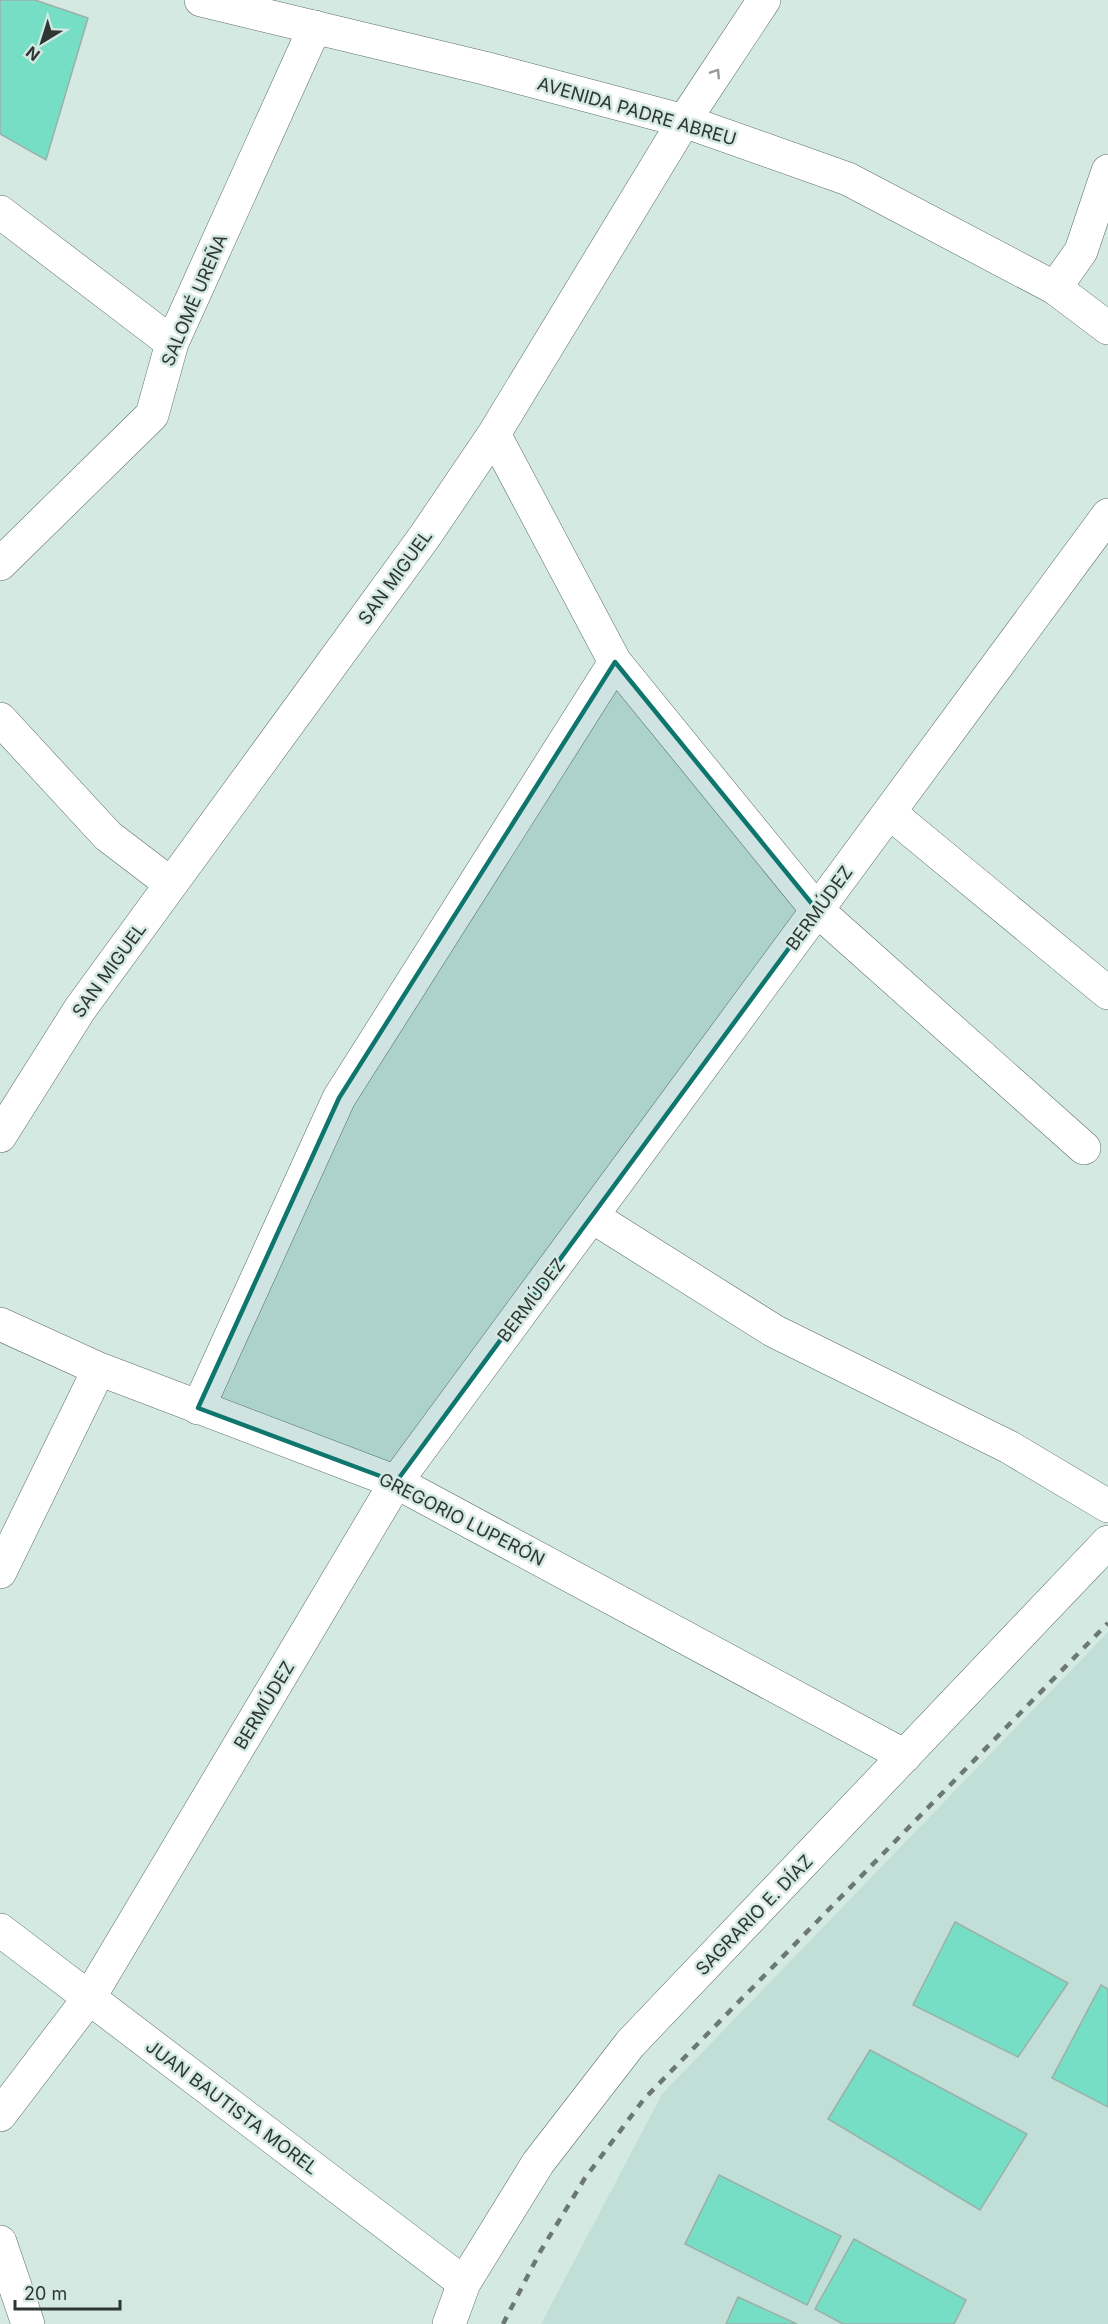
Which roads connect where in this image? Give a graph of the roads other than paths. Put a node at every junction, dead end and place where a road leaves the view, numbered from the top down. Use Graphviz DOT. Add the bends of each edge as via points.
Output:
graph roads {
  1 [pos="201,0"];
  2 [pos="764,0"];
  3 [pos="315,27"];
  4 [pos="684,122"];
  5 [pos="1108,171"];
  6 [pos="0,212"];
  7 [pos="1055,288"];
  8 [pos="1108,328"];
  9 [pos="172,343"];
  10 [pos="494,434"];
  11 [pos="1108,515"];
  12 [pos="0,564"];
  13 [pos="615,662"];
  14 [pos="0,719"];
  15 [pos="890,813"];
  16 [pos="171,884"];
  17 [pos="818,910"];
  18 [pos="1108,993"];
  19 [pos="0,1136"];
  20 [pos="1084,1148"];
  21 [pos="592,1217"];
  22 [pos="0,1323"];
  23 [pos="99,1369"];
  24 [pos="198,1408"];
  25 [pos="396,1482"];
  26 [pos="1108,1506"];
  27 [pos="1108,1542"];
  28 [pos="0,1572"];
  29 [pos="905,1756"];
  30 [pos="0,1930"];
  31 [pos="89,1998"];
  32 [pos="0,2115"];
  33 [pos="0,2242"];
  34 [pos="464,2283"];
  35 [pos="28,2324"];
  36 [pos="449,2324"];
  1 -- 3 [label="street, AVENIDA PADRE ABREU"];
  4 -- 2 [label="street, SAN MIGUEL, one-way"];
  3 -- 4 [label="street, AVENIDA PADRE ABREU"];
  3 -- 9 [label="street, SALOMÉ UREÑA"];
  4 -- 7 [label="street, AVENIDA PADRE ABREU" via="848,179"];
  4 -- 10 [label="street, SAN MIGUEL"];
  5 -- 7 [label="street" via="1081,251"];
  6 -- 9 [label="street"];
  7 -- 8 [label="street, AVENIDA PADRE ABREU"];
  9 -- 12 [label="street, SALOMÉ UREÑA" via="152,415"];
  10 -- 13 [label="street"];
  10 -- 16 [label="street, SAN MIGUEL" via="425,536"];
  11 -- 15 [label="street, BERMÚDEZ"];
  13 -- 17 [label="street"];
  13 -- 24 [label="street" via="339,1098"];
  14 -- 16 [label="street" via="108,836"];
  15 -- 17 [label="street, BERMÚDEZ"];
  15 -- 18 [label="street"];
  16 -- 19 [label="street, SAN MIGUEL" via="80,1009"];
  17 -- 20 [label="street"];
  17 -- 21 [label="street, BERMÚDEZ"];
  21 -- 25 [label="street, BERMÚDEZ"];
  21 -- 26 [label="street" via="774,1331 1009,1447"];
  22 -- 23 [label="street, GREGORIO LUPERÓN"];
  23 -- 24 [label="street, GREGORIO LUPERÓN"];
  23 -- 28 [label="street"];
  24 -- 25 [label="street, GREGORIO LUPERÓN"];
  25 -- 29 [label="street, GREGORIO LUPERÓN"];
  25 -- 31 [label="street, BERMÚDEZ"];
  27 -- 29 [label="street, SAGRARIO E. DÍAZ"];
  29 -- 34 [label="street, SAGRARIO E. DÍAZ" via="630,2044 538,2163"];
  30 -- 31 [label="street, JUAN BAUTISTA MOREL"];
  31 -- 32 [label="street, BERMÚDEZ"];
  31 -- 34 [label="street, JUAN BAUTISTA MOREL"];
  33 -- 35 [label="street"];
  34 -- 36 [label="street, SAGRARIO E. DÍAZ"];
}
